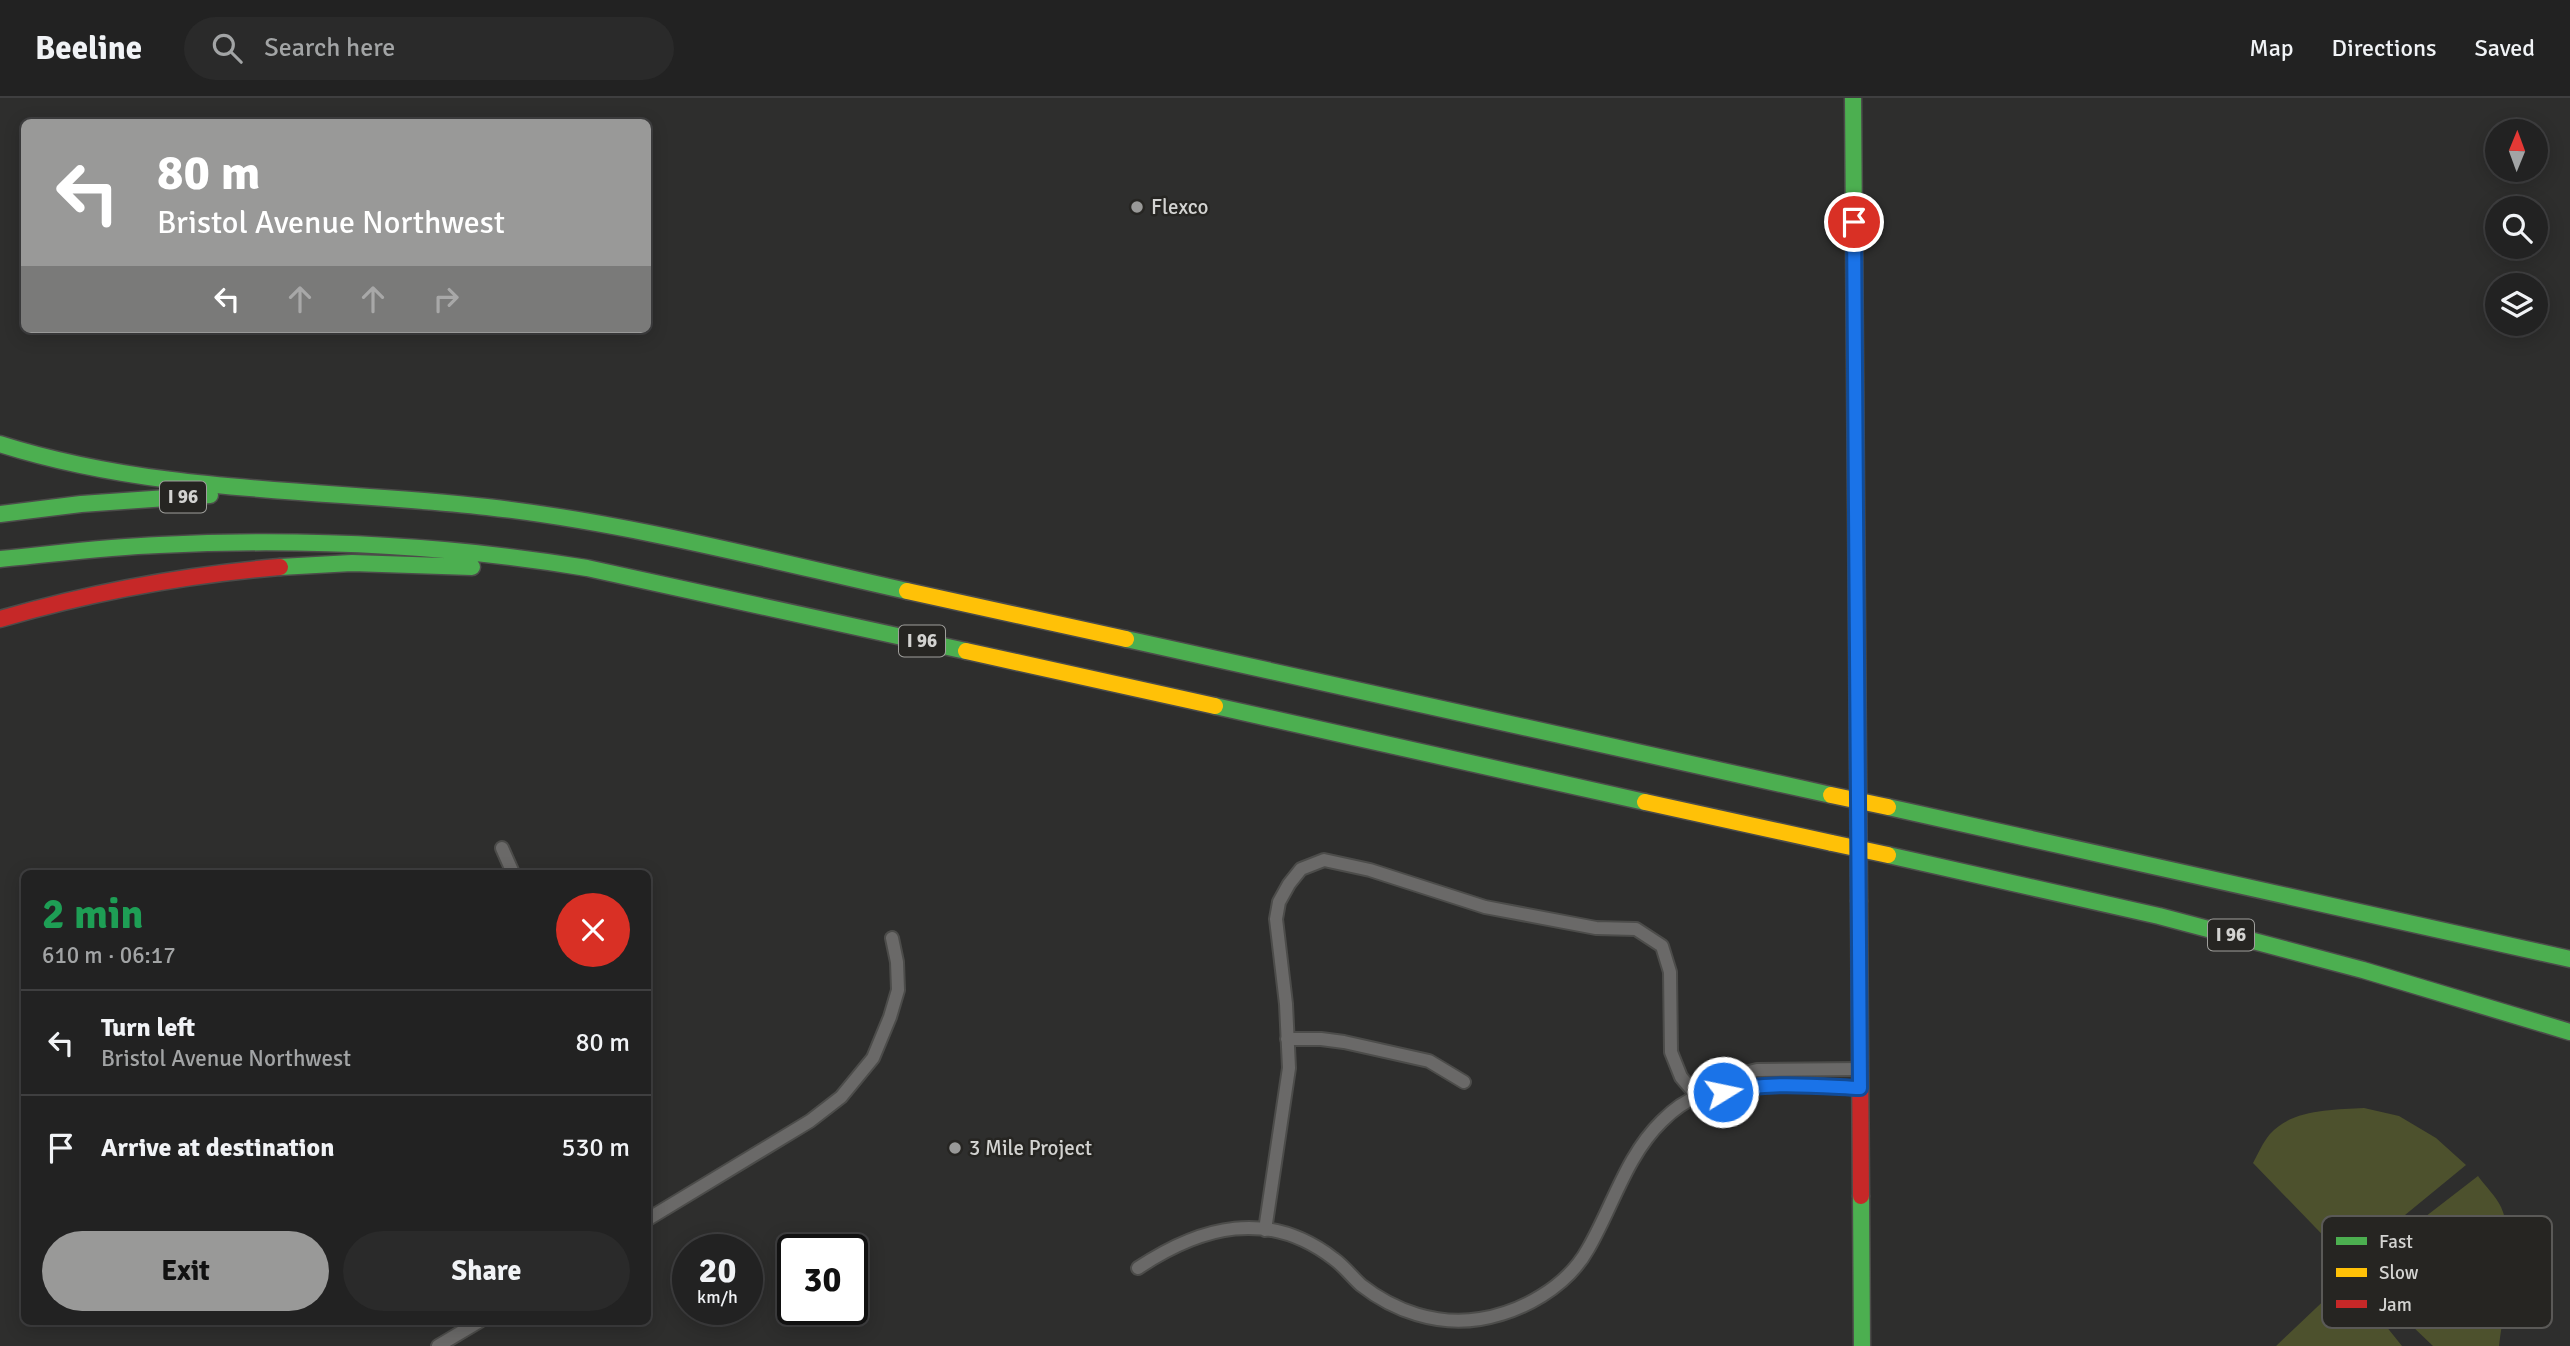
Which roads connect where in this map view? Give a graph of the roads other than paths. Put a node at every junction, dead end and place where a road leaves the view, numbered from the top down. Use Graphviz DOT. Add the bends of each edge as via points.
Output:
graph roads {
  1 [pos="1853,98"];
  2 [pos="0,444"];
  3 [pos="366,496"];
  4 [pos="0,514"];
  5 [pos="0,559"];
  6 [pos="709,595"];
  7 [pos="0,619"];
  8 [pos="502,848"];
  9 [pos="512,870"];
  10 [pos="892,938"];
  11 [pos="2570,959"];
  12 [pos="2570,1032"];
  13 [pos="1287,1039"];
  14 [pos="1860,1069"];
  15 [pos="1464,1082"];
  16 [pos="1860,1088"];
  17 [pos="1698,1097"];
  18 [pos="651,1217"];
  19 [pos="1265,1230"];
  20 [pos="1138,1268"];
  21 [pos="473,1325"];
  22 [pos="438,1346"];
  23 [pos="1862,1346"];
  1 -- 14 [label="main road"];
  2 -- 3 [label="main road" via="71,465 146,479"];
  3 -- 4 [label="main road, I 96" via="201,496"];
  3 -- 11 [label="main road, I 96, bridge" via="497,508 647,532"];
  5 -- 6 [label="main road, I 96" via="196,543 360,544 533,559"];
  6 -- 7 [label="main road" via="482,567 314,564 139,584"];
  6 -- 12 [label="main road, I 96, bridge" via="2159,916"];
  8 -- 9 [label="street"];
  10 -- 18 [label="street" via="898,990 890,1017 873,1058 841,1097 810,1121"];
  13 -- 15 [label="street" via="1344,1042 1429,1061"];
  13 -- 17 [label="street" via="1276,919 1279,902 1301,869 1324,860 1485,907 1596,928 1636,929 1662,946 1670,972 1671,1052 1681,1077"];
  13 -- 19 [label="street" via="1286,1096"];
  14 -- 16 [label="main road"];
  14 -- 17 [label="street" via="1757,1070 1704,1083"];
  16 -- 17 [label="street" via="1744,1087"];
  16 -- 23 [label="main road"];
  17 -- 19 [label="street" via="1670,1113 1651,1132 1575,1266 1533,1301 1505,1313 1456,1321 1407,1312 1381,1299 1321,1250"];
  19 -- 20 [label="street" via="1242,1228 1199,1235"];
  21 -- 22 [label="street"];
}
